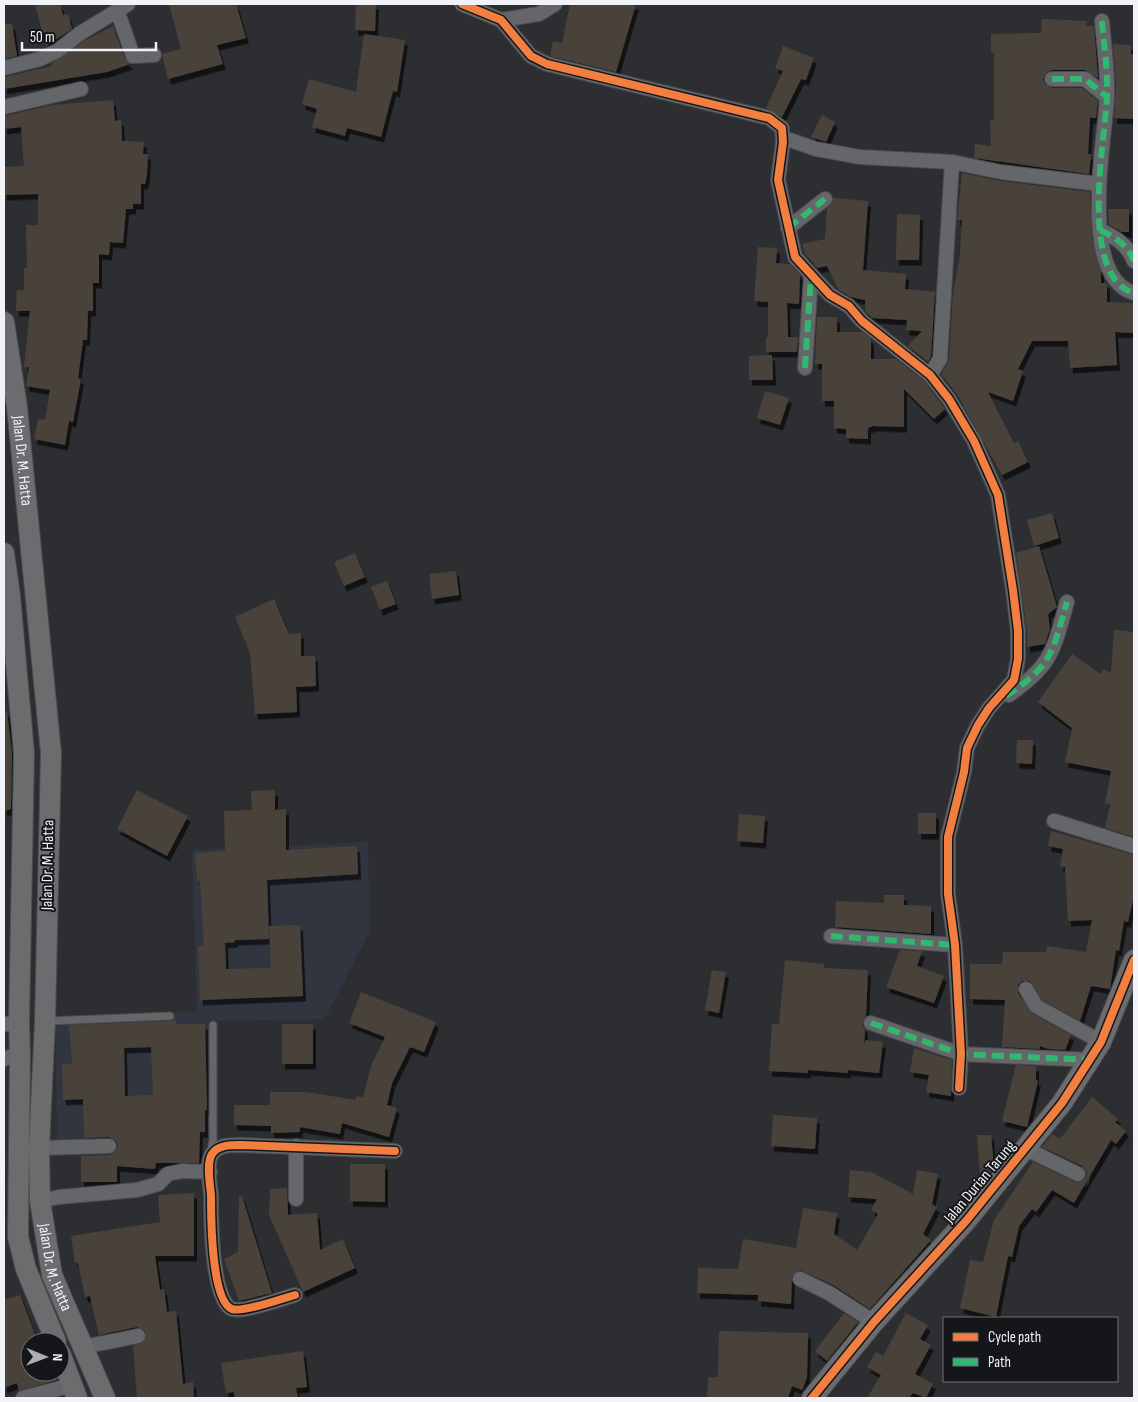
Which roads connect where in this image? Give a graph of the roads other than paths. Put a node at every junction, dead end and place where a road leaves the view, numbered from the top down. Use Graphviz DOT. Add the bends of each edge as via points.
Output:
graph roads {
  1 [pos="462,4"];
  2 [pos="555,4"];
  3 [pos="122,7"];
  4 [pos="501,20"];
  5 [pos="1102,21"];
  6 [pos="154,55"];
  7 [pos="4,68"];
  8 [pos="1052,79"];
  9 [pos="81,89"];
  10 [pos="1107,97"];
  11 [pos="4,107"];
  12 [pos="783,142"];
  13 [pos="952,162"];
  14 [pos="1099,184"];
  15 [pos="825,200"];
  16 [pos="788,228"];
  17 [pos="1100,230"];
  18 [pos="1134,261"];
  19 [pos="811,276"];
  20 [pos="1134,293"];
  21 [pos="4,322"];
  22 [pos="805,368"];
  23 [pos="930,375"];
  24 [pos="4,553"];
  25 [pos="7,598"];
  26 [pos="1067,602"];
  27 [pos="990,708"];
  28 [pos="1054,821"];
  29 [pos="1134,846"];
  30 [pos="831,936"];
  31 [pos="955,945"];
  32 [pos="1134,960"];
  33 [pos="1026,988"];
  34 [pos="170,1016"];
  35 [pos="45,1021"];
  36 [pos="871,1022"];
  37 [pos="11,1024"];
  38 [pos="213,1025"];
  39 [pos="1101,1042"];
  40 [pos="961,1054"];
  41 [pos="12,1057"];
  42 [pos="1092,1060"];
  43 [pos="959,1088"];
  44 [pos="109,1146"];
  45 [pos="296,1146"];
  46 [pos="39,1148"];
  47 [pos="1026,1149"];
  48 [pos="395,1152"];
  49 [pos="210,1157"];
  50 [pos="210,1172"];
  51 [pos="1078,1174"];
  52 [pos="296,1199"];
  53 [pos="40,1201"];
  54 [pos="800,1279"];
  55 [pos="295,1295"];
  56 [pos="874,1322"];
  57 [pos="52,1332"];
  58 [pos="138,1336"];
  59 [pos="83,1347"];
  60 [pos="74,1391"];
  61 [pos="23,1398"];
  62 [pos="105,1398"];
  63 [pos="812,1398"];
  1 -- 4 [label="street"];
  2 -- 4 [label="street" via="540,14"];
  3 -- 6 [label="street" via="133,56"];
  3 -- 7 [label="street" via="57,51"];
  4 -- 12 [label="street" via="531,56 548,64 769,118 782,128"];
  5 -- 10 [label="street"];
  8 -- 10 [label="street" via="1085,79"];
  9 -- 11 [label="street"];
  10 -- 14 [label="street"];
  12 -- 13 [label="street" via="790,140 816,149 860,157"];
  12 -- 16 [label="street" via="778,180"];
  13 -- 14 [label="street" via="1001,172"];
  13 -- 23 [label="street" via="940,359"];
  14 -- 17 [label="street"];
  15 -- 16 [label="street"];
  16 -- 19 [label="street" via="795,257"];
  17 -- 18 [label="street" via="1121,241"];
  17 -- 20 [label="street" via="1109,272 1123,289"];
  19 -- 22 [label="street"];
  19 -- 23 [label="street"];
  21 -- 35 [label="main road, Jalan Dr. M. Hatta" via="18,407 51,753"];
  23 -- 27 [label="street" via="950,400 974,441 998,496 1013,590 1018,659 1014,680"];
  24 -- 25 [label="main road, Jalan Dr. M. Hatta"];
  25 -- 37 [label="main road, Jalan Dr. M. Hatta" via="24,753"];
  26 -- 27 [label="street" via="1054,649 1043,667"];
  27 -- 31 [label="street" via="966,748 964,772 948,837 948,894"];
  28 -- 29 [label="street"];
  30 -- 31 [label="street"];
  31 -- 40 [label="street"];
  32 -- 39 [label="main road, Jalan Durian Tarung"];
  33 -- 39 [label="street" via="1036,1006"];
  34 -- 35 [label="lane"];
  35 -- 46 [label="main road, Jalan Dr. M. Hatta"];
  36 -- 40 [label="street"];
  37 -- 41 [label="main road, Jalan Dr. M. Hatta"];
  38 -- 49 [label="lane" via="213,1140"];
  39 -- 42 [label="main road, Jalan Durian Tarung"];
  40 -- 42 [label="street"];
  40 -- 43 [label="street"];
  41 -- 57 [label="main road, Jalan Dr. M. Hatta" via="18,1237 26,1270"];
  42 -- 47 [label="main road, Jalan Durian Tarung"];
  44 -- 46 [label="street"];
  45 -- 48 [label="street"];
  45 -- 49 [label="street" via="227,1145 214,1151"];
  45 -- 52 [label="street"];
  46 -- 53 [label="main road, Jalan Dr. M. Hatta"];
  47 -- 51 [label="street"];
  47 -- 56 [label="main road, Jalan Durian Tarung"];
  49 -- 50 [label="street"];
  50 -- 53 [label="street" via="182,1171 168,1174 158,1184 137,1190"];
  50 -- 55 [label="street" via="212,1245 218,1283 226,1303 236,1310"];
  53 -- 59 [label="main road, Jalan Dr. M. Hatta" via="52,1275"];
  54 -- 56 [label="street"];
  56 -- 63 [label="main road, Jalan Durian Tarung"];
  58 -- 59 [label="street"];
  59 -- 62 [label="main road, Jalan Dr. M. Hatta"];
  60 -- 61 [label="street"];
}
